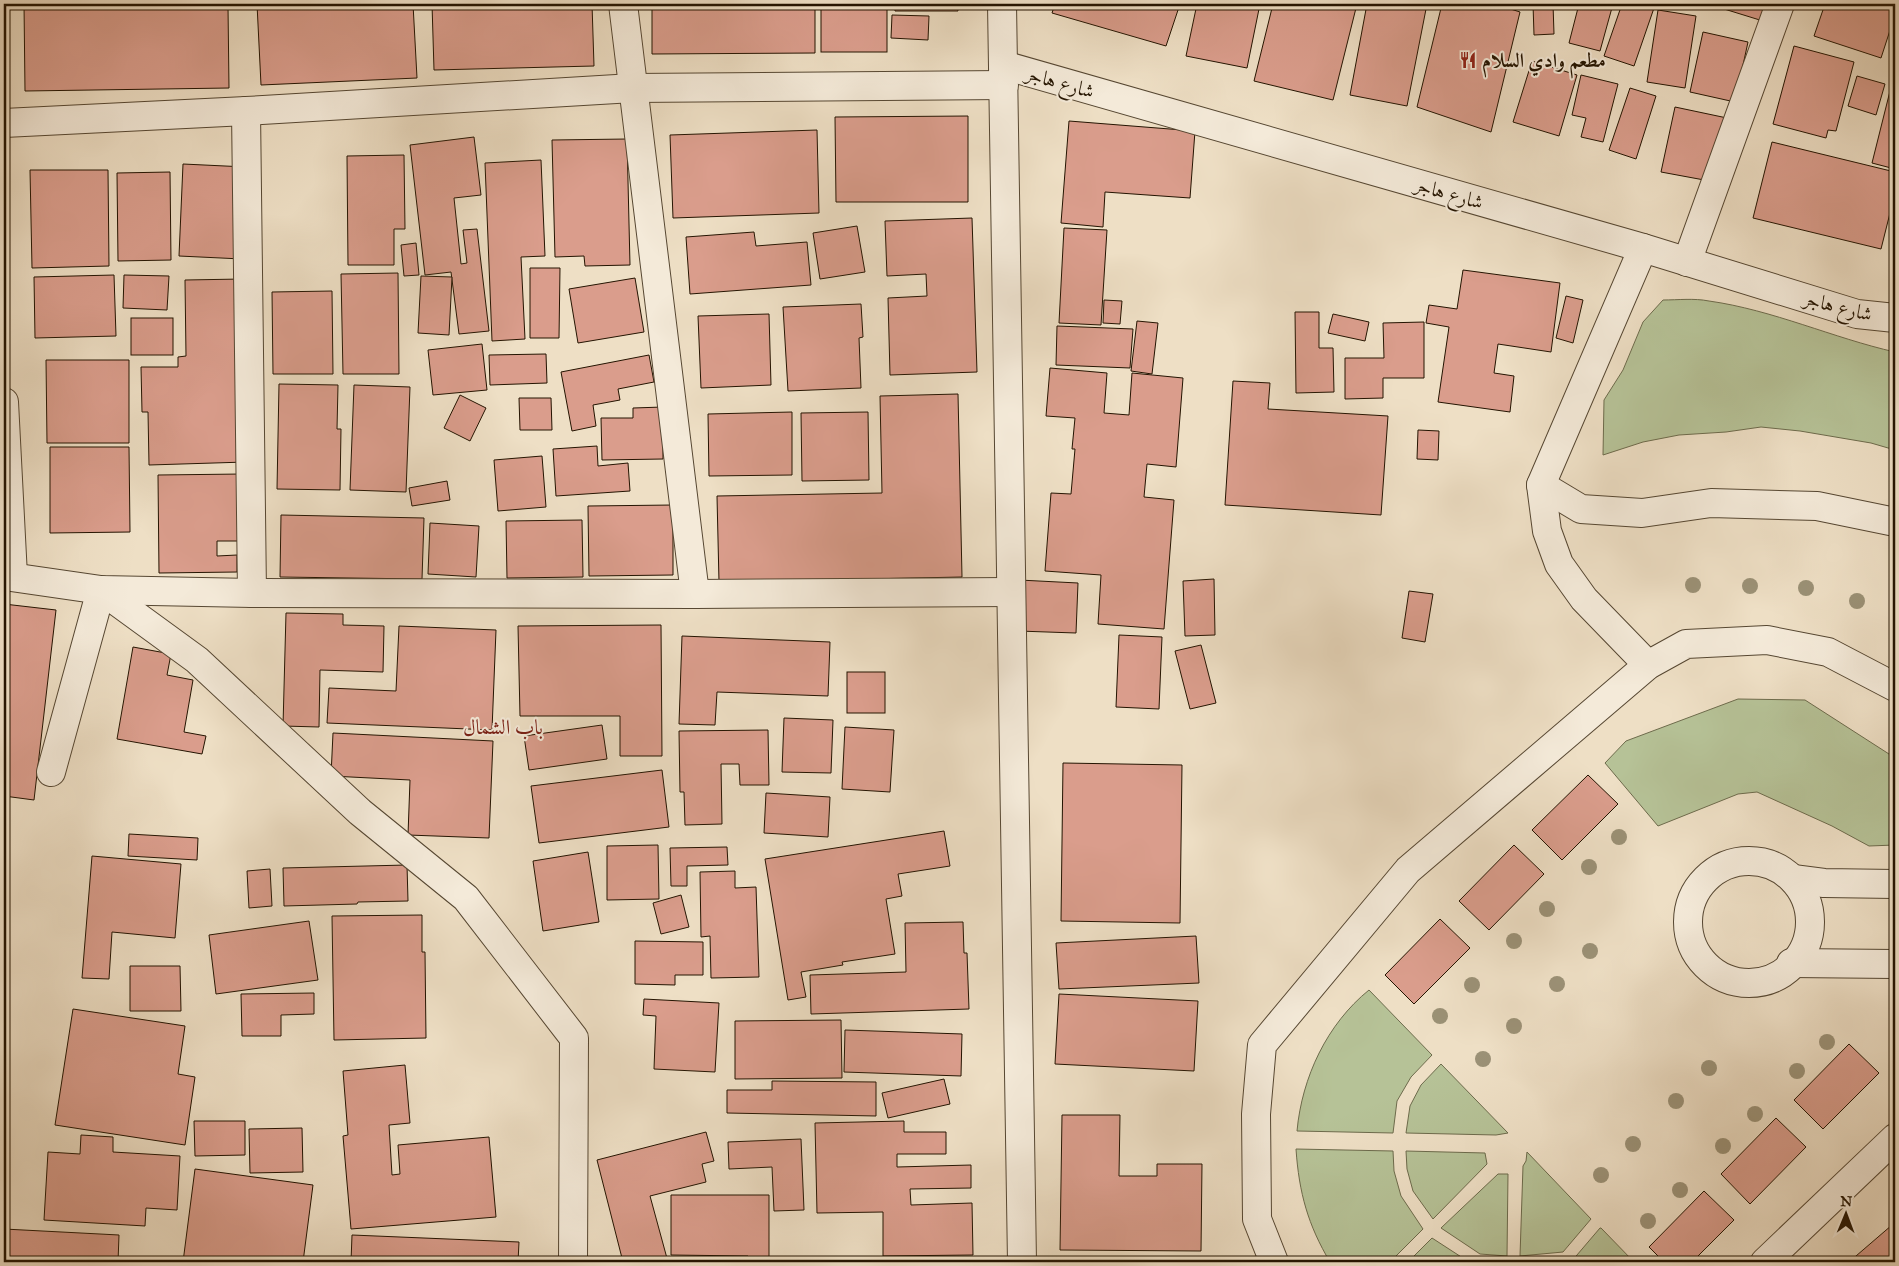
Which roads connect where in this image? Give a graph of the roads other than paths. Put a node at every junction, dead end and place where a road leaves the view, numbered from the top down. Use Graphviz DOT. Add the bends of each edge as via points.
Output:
graph roads {
  1 [pos="622,4"];
  2 [pos="1002,4"];
  3 [pos="1780,4"];
  4 [pos="1003,75"];
  5 [pos="633,88"];
  6 [pos="246,111"];
  7 [pos="4,123"];
  8 [pos="1643,248"];
  9 [pos="1687,262"];
  10 [pos="1895,318"];
  11 [pos="4,402"];
  12 [pos="1541,485"];
  13 [pos="1895,522"];
  14 [pos="8,576"];
  15 [pos="101,590"];
  16 [pos="1012,592"];
  17 [pos="252,593"];
  18 [pos="695,594"];
  19 [pos="1648,665"];
  20 [pos="1895,687"];
  21 [pos="51,772"];
  22 [pos="1794,879"];
  23 [pos="1895,884"];
  24 [pos="1792,963"];
  25 [pos="1895,964"];
  26 [pos="1895,1138"];
  27 [pos="574,1260"];
  28 [pos="1022,1262"];
  29 [pos="1274,1262"];
  30 [pos="1765,1262"];
  1 -- 5 [label="street"];
  2 -- 4 [label="street"];
  3 -- 9 [label="street"];
  4 -- 5 [label="street, شارع هاجر"];
  4 -- 8 [label="street, شارع هاجر"];
  4 -- 16 [label="street"];
  5 -- 6 [label="street, شارع هاجر"];
  5 -- 18 [label="street"];
  6 -- 7 [label="street, شارع هاجر"];
  6 -- 17 [label="street"];
  8 -- 9 [label="street, شارع هاجر"];
  8 -- 12 [label="street"];
  9 -- 10 [label="street, شارع هاجر" via="1858,314"];
  11 -- 14 [label="street"];
  12 -- 13 [label="street" via="1581,509 1642,513 1711,502 1817,506"];
  12 -- 19 [label="street" via="1547,531 1559,564 1584,599"];
  14 -- 15 [label="street"];
  15 -- 17 [label="street"];
  15 -- 21 [label="street"];
  15 -- 27 [label="street" via="197,660 360,812 466,898 574,1038"];
  16 -- 18 [label="street"];
  16 -- 28 [label="street"];
  17 -- 18 [label="street"];
  19 -- 20 [label="street" via="1686,644 1767,640 1828,652"];
  19 -- 29 [label="street" via="1408,870 1262,1044 1256,1114 1257,1219"];
  22 -- 23 [label="street" via="1824,883"];
  22 -- 24 [label="street" via="1805,895 1811,913 1811,927 1805,952"];
  22 -- 24 [label="street" via="1768,863 1735,862 1721,866 1704,879 1690,899 1686,924 1689,941 1699,961 1731,983 1772,981"];
  24 -- 25 [label="street"];
  26 -- 30 [label="street"];
}
